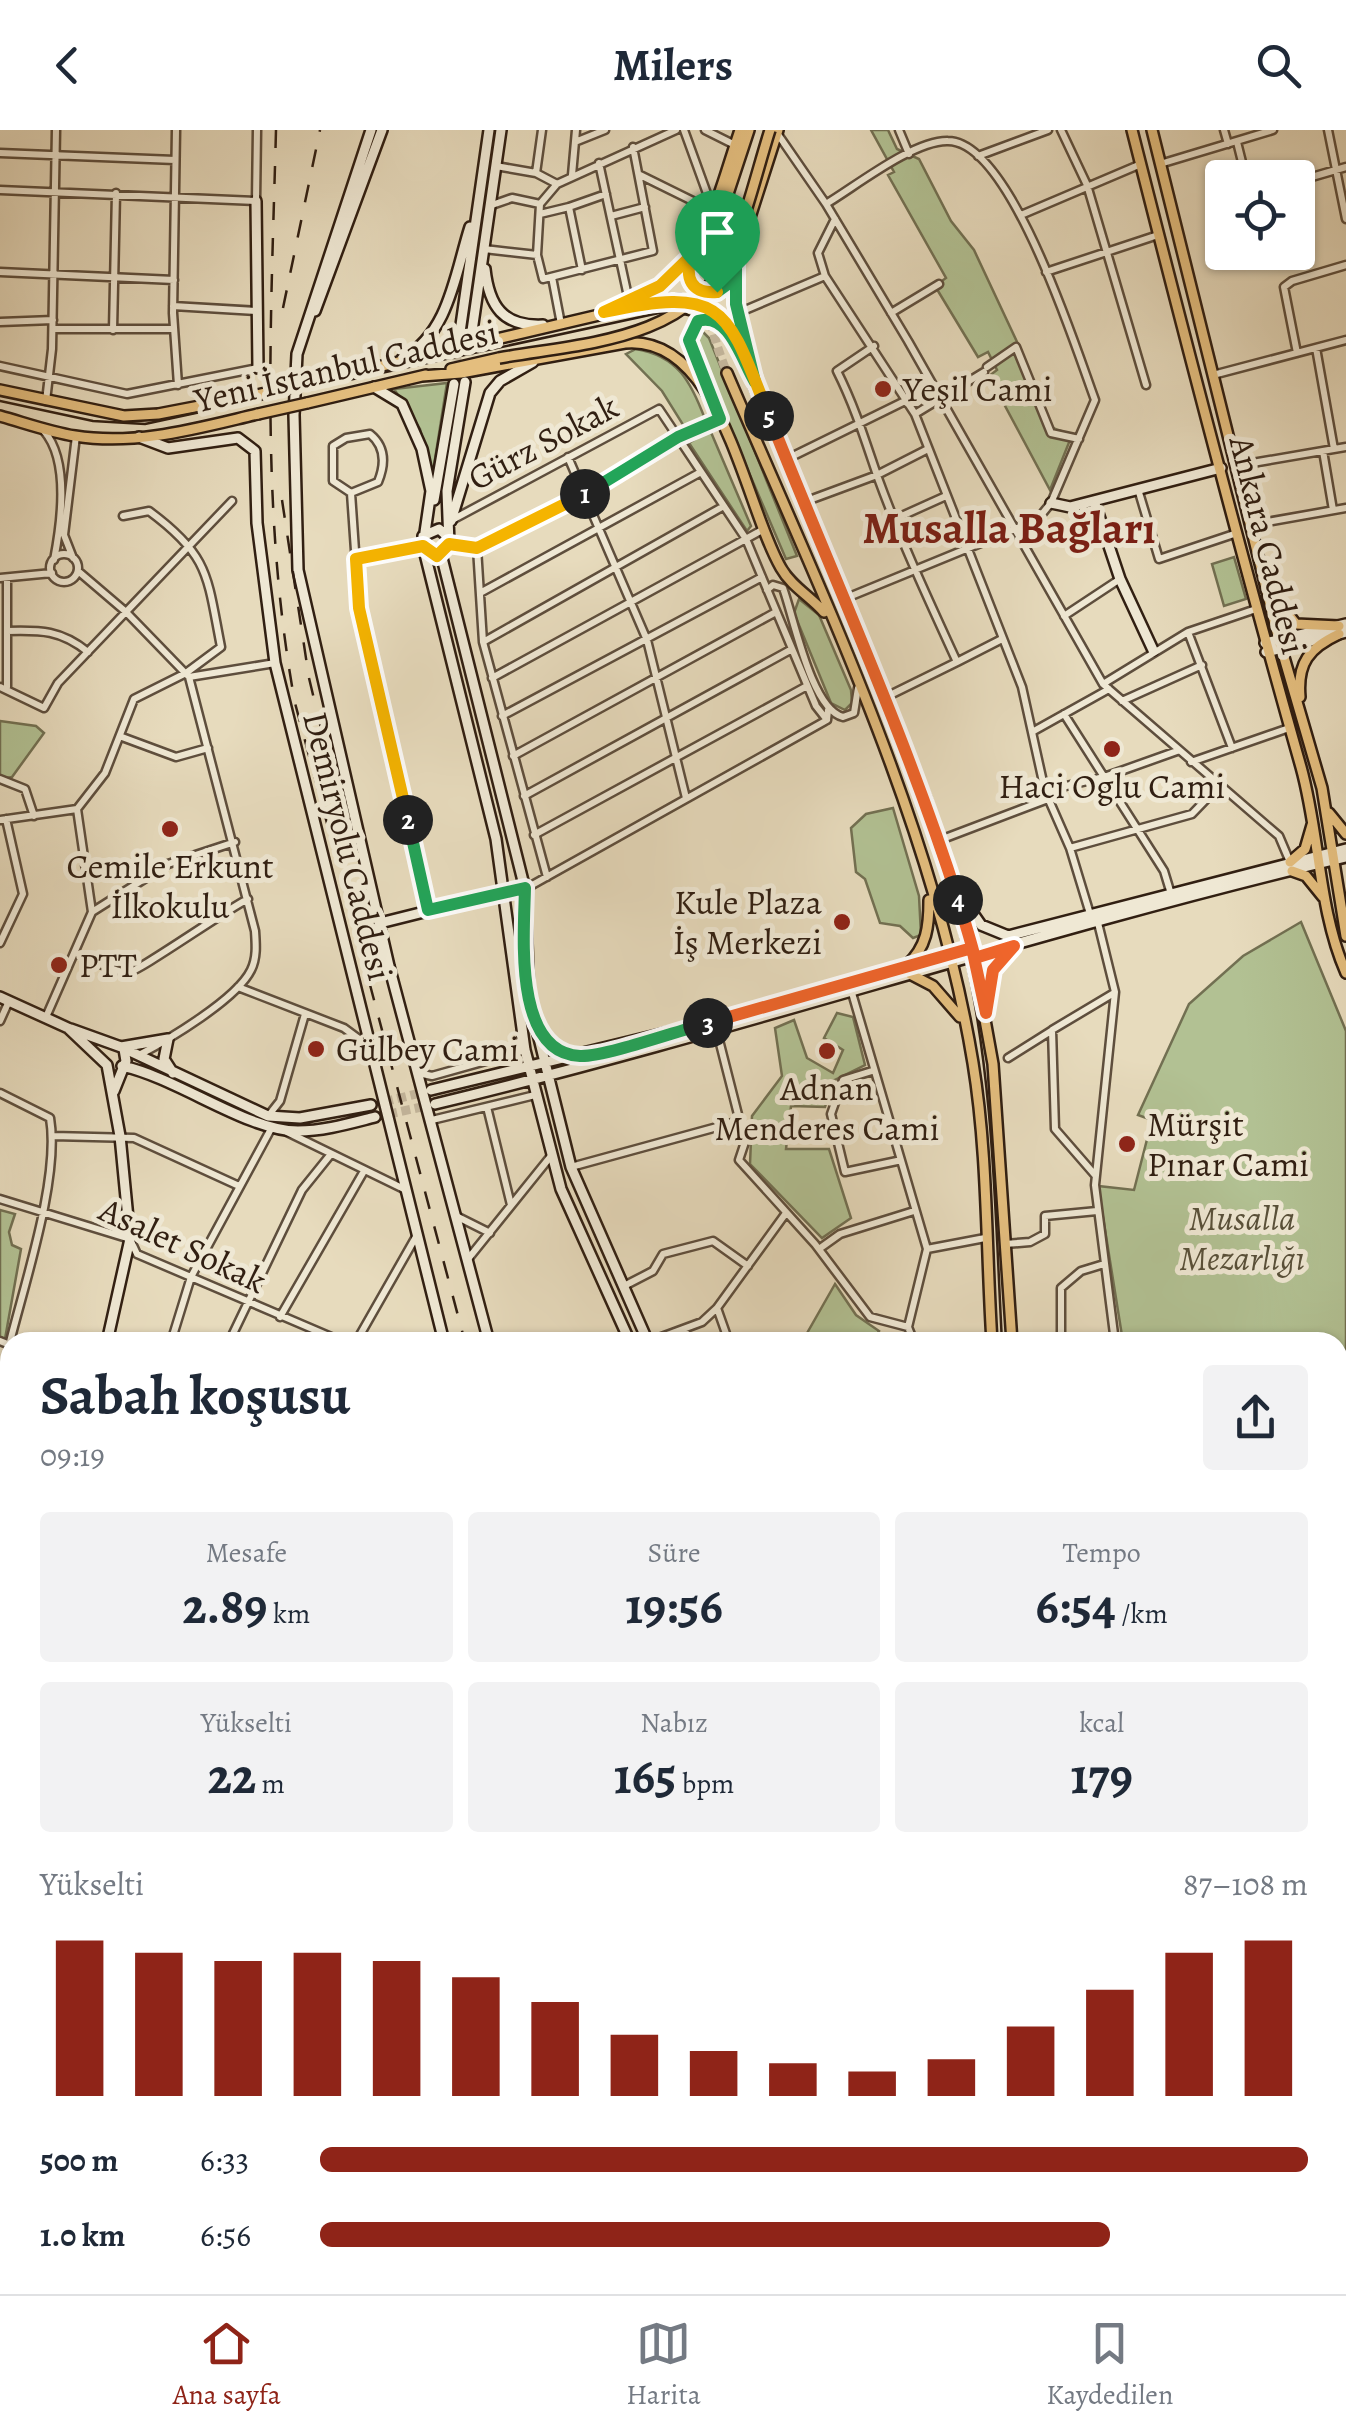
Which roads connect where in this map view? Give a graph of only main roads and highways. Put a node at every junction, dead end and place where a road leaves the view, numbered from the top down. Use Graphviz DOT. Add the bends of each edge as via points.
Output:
graph roads {
  1 [pos="370,130"];
  2 [pos="382,130"];
  3 [pos="490,130"];
  4 [pos="500,130"];
  5 [pos="740,130"];
  6 [pos="749,130"];
  7 [pos="1132,130"];
  8 [pos="1152,130"];
  9 [pos="775,131"];
  10 [pos="478,200"];
  11 [pos="256,201"];
  12 [pos="717,213"];
  13 [pos="484,249"];
  14 [pos="692,255"];
  15 [pos="736,260"];
  16 [pos="604,312"];
  17 [pos="561,324"];
  18 [pos="472,331"];
  19 [pos="460,332"];
  20 [pos="300,340"];
  21 [pos="538,360"];
  22 [pos="394,363"];
  23 [pos="258,368"];
  24 [pos="728,373"];
  25 [pos="422,376"];
  26 [pos="755,382"];
  27 [pos="374,386"];
  28 [pos="0,390"];
  29 [pos="0,416"];
  30 [pos="720,419"];
  31 [pos="139,438"];
  32 [pos="1220,468"];
  33 [pos="1094,501"];
  34 [pos="1051,503"];
  35 [pos="451,523"];
  36 [pos="423,541"];
  37 [pos="449,542"];
  38 [pos="441,554"];
  39 [pos="1264,582"];
  40 [pos="834,626"];
  41 [pos="1343,629"];
  42 [pos="1280,644"];
  43 [pos="1266,647"];
  44 [pos="1153,650"];
  45 [pos="1308,729"];
  46 [pos="1328,811"];
  47 [pos="1314,818"];
  48 [pos="1346,834"];
  49 [pos="1346,848"];
  50 [pos="1334,856"];
  51 [pos="1346,857"];
  52 [pos="1320,859"];
  53 [pos="1291,867"];
  54 [pos="1346,873"];
  55 [pos="952,882"];
  56 [pos="928,887"];
  57 [pos="504,892"];
  58 [pos="1343,895"];
  59 [pos="1327,902"];
  60 [pos="1094,919"];
  61 [pos="380,923"];
  62 [pos="1346,936"];
  63 [pos="1014,946"];
  64 [pos="974,953"];
  65 [pos="948,959"];
  66 [pos="909,970"];
  67 [pos="1346,974"];
  68 [pos="5,999"];
  69 [pos="986,1013"];
  70 [pos="964,1022"];
  71 [pos="68,1028"];
  72 [pos="538,1034"];
  73 [pos="120,1047"];
  74 [pos="581,1056"];
  75 [pos="105,1063"];
  76 [pos="546,1064"];
  77 [pos="121,1067"];
  78 [pos="529,1068"];
  79 [pos="141,1071"];
  80 [pos="175,1075"];
  81 [pos="549,1077"];
  82 [pos="532,1081"];
  83 [pos="115,1088"];
  84 [pos="432,1090"];
  85 [pos="435,1104"];
  86 [pos="371,1105"];
  87 [pos="376,1117"];
  88 [pos="270,1121"];
  89 [pos="109,1332"];
  90 [pos="442,1332"];
  91 [pos="486,1332"];
  92 [pos="625,1332"];
  93 [pos="644,1332"];
  94 [pos="991,1332"];
  95 [pos="1011,1332"];
  1 -- 20 [label="main road, Demiryolu Caddesi"];
  2 -- 20 [label="main road" via="327,285"];
  3 -- 10 [label="main road"];
  4 -- 13 [label="main road"];
  5 -- 12 [label="main road"];
  6 -- 12 [label="main road"];
  7 -- 32 [label="main road, Ankara Caddesi"];
  8 -- 39 [label="main road, Ankara Caddesi"];
  9 -- 15 [label="main road"];
  9 -- 25 [label="main road, Yeni İstanbul Caddesi, bridge" via="732,248 696,299 666,320 637,332"];
  10 -- 19 [label="main road"];
  10 -- 22 [label="main road" via="441,322 430,340"];
  11 -- 23 [label="main road"];
  12 -- 14 [label="main road"];
  13 -- 17 [label="main road" via="487,285 499,314 520,324"];
  13 -- 18 [label="main road"];
  14 -- 15 [label="main road" via="688,278 708,293 728,284"];
  14 -- 16 [label="main road" via="668,281"];
  15 -- 26 [label="main road" via="738,313"];
  16 -- 17 [label="main road, Yeni İstanbul Caddesi"];
  16 -- 26 [label="main road" via="667,299 704,306 732,328"];
  17 -- 22 [label="main road, Yeni İstanbul Caddesi"];
  20 -- 61 [label="main road, Demiryolu Caddesi" via="294,376 298,570"];
  21 -- 25 [label="main road"];
  21 -- 30 [label="main road" via="626,343 663,346 686,364"];
  21 -- 35 [label="main road" via="490,393"];
  22 -- 28 [label="main road, Yeni İstanbul Caddesi, bridge" via="158,414 124,416"];
  24 -- 40 [label="main road"];
  25 -- 27 [label="main road, Yeni İstanbul Caddesi"];
  26 -- 30 [label="main road" via="722,324 707,318 695,324 689,340"];
  26 -- 55 [label="main road" via="886,697"];
  27 -- 31 [label="main road, Yeni İstanbul Caddesi, bridge"];
  27 -- 36 [label="main road" via="396,396 418,435 431,491"];
  29 -- 31 [label="main road, Yeni İstanbul Caddesi" via="76,436"];
  30 -- 40 [label="main road" via="782,570"];
  31 -- 90 [label="main road, Demiryolu Caddesi" via="168,448 248,442 258,468 275,663"];
  32 -- 33 [label="main road"];
  32 -- 43 [label="main road, Ankara Caddesi"];
  33 -- 34 [label="main road"];
  33 -- 44 [label="main road"];
  35 -- 36 [label="main road" via="447,492 459,383"];
  35 -- 37 [label="main road"];
  36 -- 37 [label="main road" via="438,529"];
  36 -- 38 [label="main road" via="428,553"];
  36 -- 57 [label="main road"];
  37 -- 38 [label="main road"];
  38 -- 72 [label="main road" via="525,888 525,964"];
  39 -- 41 [label="main road" via="1296,624"];
  39 -- 42 [label="main road, Ankara Caddesi"];
  40 -- 56 [label="main road" via="900,786"];
  41 -- 42 [label="main road"];
  41 -- 45 [label="main road" via="1302,662"];
  42 -- 43 [label="main road"];
  42 -- 45 [label="main road, Ankara Caddesi"];
  43 -- 47 [label="main road, Ankara Caddesi"];
  45 -- 46 [label="main road, Ankara Caddesi"];
  46 -- 48 [label="main road"];
  46 -- 50 [label="main road, Ankara Caddesi"];
  47 -- 52 [label="main road, Ankara Caddesi"];
  47 -- 53 [label="main road" via="1305,849"];
  49 -- 50 [label="main road"];
  50 -- 51 [label="main road"];
  50 -- 52 [label="main road"];
  50 -- 58 [label="main road, Ankara Caddesi"];
  52 -- 53 [label="main road"];
  52 -- 59 [label="main road, Ankara Caddesi"];
  53 -- 59 [label="main road"];
  53 -- 60 [label="main road"];
  53 -- 60 [label="main road"];
  54 -- 58 [label="main road"];
  55 -- 60 [label="main road" via="977,920 1000,935"];
  55 -- 64 [label="main road"];
  56 -- 65 [label="main road"];
  56 -- 66 [label="main road" via="927,933"];
  57 -- 61 [label="main road"];
  57 -- 78 [label="main road"];
  58 -- 62 [label="main road, Ankara Caddesi"];
  59 -- 67 [label="main road, Ankara Caddesi"];
  60 -- 63 [label="main road"];
  61 -- 91 [label="main road, Demiryolu Caddesi"];
  63 -- 64 [label="main road"];
  63 -- 69 [label="main road" via="993,970"];
  64 -- 65 [label="main road"];
  64 -- 69 [label="main road"];
  65 -- 66 [label="main road"];
  65 -- 70 [label="main road"];
  66 -- 70 [label="main road" via="940,992"];
  66 -- 74 [label="main road"];
  66 -- 81 [label="main road" via="852,993"];
  68 -- 71 [label="main road"];
  69 -- 95 [label="main road"];
  70 -- 94 [label="main road" via="978,1098"];
  71 -- 73 [label="main road"];
  71 -- 75 [label="main road"];
  72 -- 74 [label="main road"];
  72 -- 76 [label="main road"];
  73 -- 75 [label="main road" via="105,1051"];
  73 -- 77 [label="main road" via="127,1056"];
  73 -- 80 [label="main road"];
  73 -- 80 [label="main road" via="168,1038 164,1059"];
  74 -- 76 [label="main road"];
  75 -- 77 [label="main road"];
  75 -- 83 [label="main road"];
  76 -- 78 [label="main road"];
  76 -- 81 [label="main road"];
  77 -- 79 [label="main road"];
  77 -- 83 [label="main road"];
  78 -- 82 [label="main road"];
  78 -- 84 [label="main road"];
  79 -- 83 [label="main road"];
  79 -- 88 [label="main road"];
  80 -- 88 [label="main road"];
  81 -- 82 [label="main road"];
  81 -- 93 [label="main road" via="572,1167"];
  82 -- 85 [label="main road"];
  82 -- 92 [label="main road" via="561,1189"];
  83 -- 89 [label="main road" via="130,1240"];
  86 -- 88 [label="main road"];
  87 -- 88 [label="main road" via="296,1131"];
}
